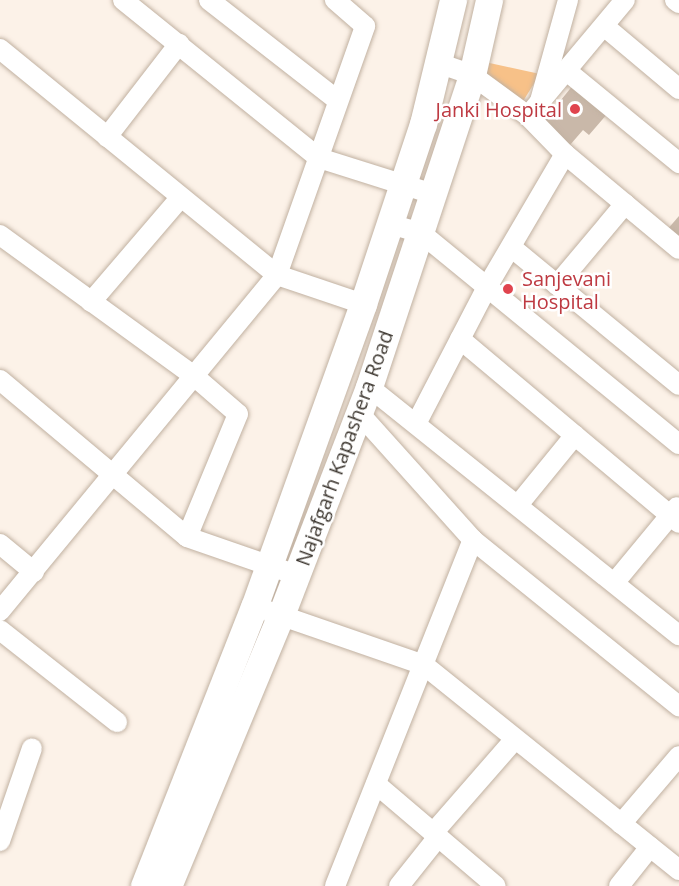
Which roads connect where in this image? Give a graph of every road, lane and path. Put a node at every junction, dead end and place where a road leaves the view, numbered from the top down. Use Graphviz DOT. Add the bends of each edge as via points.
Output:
graph roads {
  1 [pos="123,0"];
  2 [pos="209,0"];
  3 [pos="335,0"];
  4 [pos="453,0"];
  5 [pos="489,0"];
  6 [pos="568,0"];
  7 [pos="625,0"];
  8 [pos="675,0"];
  9 [pos="679,3"];
  10 [pos="604,26"];
  11 [pos="179,44"];
  12 [pos="0,50"];
  13 [pos="438,63"];
  14 [pos="568,72"];
  15 [pos="472,75"];
  16 [pos="679,89"];
  17 [pos="337,100"];
  18 [pos="534,110"];
  19 [pos="107,137"];
  20 [pos="565,154"];
  21 [pos="319,158"];
  22 [pos="679,163"];
  23 [pos="403,185"];
  24 [pos="433,194"];
  25 [pos="181,196"];
  26 [pos="625,204"];
  27 [pos="390,224"];
  28 [pos="421,233"];
  29 [pos="0,235"];
  30 [pos="511,247"];
  31 [pos="679,249"];
  32 [pos="277,275"];
  33 [pos="557,285"];
  34 [pos="487,287"];
  35 [pos="91,302"];
  36 [pos="363,303"];
  37 [pos="460,339"];
  38 [pos="194,376"];
  39 [pos="0,380"];
  40 [pos="679,385"];
  41 [pos="369,387"];
  42 [pos="359,413"];
  43 [pos="416,424"];
  44 [pos="575,435"];
  45 [pos="679,444"];
  46 [pos="113,475"];
  47 [pos="518,505"];
  48 [pos="676,515"];
  49 [pos="187,537"];
  50 [pos="473,540"];
  51 [pos="0,544"];
  52 [pos="269,565"];
  53 [pos="34,572"];
  54 [pos="297,575"];
  55 [pos="615,582"];
  56 [pos="254,607"];
  57 [pos="0,611"];
  58 [pos="280,615"];
  59 [pos="0,630"];
  60 [pos="679,635"];
  61 [pos="423,665"];
  62 [pos="679,706"];
  63 [pos="117,722"];
  64 [pos="515,739"];
  65 [pos="32,748"];
  66 [pos="679,756"];
  67 [pos="375,784"];
  68 [pos="621,824"];
  69 [pos="435,835"];
  70 [pos="0,841"];
  71 [pos="650,847"];
  72 [pos="679,870"];
  73 [pos="144,886"];
  74 [pos="168,886"];
  75 [pos="335,886"];
  76 [pos="399,886"];
  77 [pos="496,886"];
  78 [pos="619,886"];
  1 -- 11 [label="street"];
  2 -- 17 [label="street"];
  3 -- 17 [label="street" via="365,25"];
  4 -- 13 [label="main road, Najafgarh Kapashera Road"];
  5 -- 15 [label="main road, Najafgarh Kapashera Road"];
  6 -- 18 [label="street"];
  7 -- 10 [label="street"];
  8 -- 9 [label="street"];
  10 -- 14 [label="street"];
  10 -- 16 [label="street"];
  11 -- 19 [label="street"];
  11 -- 21 [label="street"];
  12 -- 19 [label="street"];
  13 -- 15 [label="street"];
  13 -- 23 [label="main road, Najafgarh Kapashera Road"];
  14 -- 18 [label="street"];
  14 -- 22 [label="street"];
  15 -- 18 [label="street"];
  15 -- 24 [label="main road, Najafgarh Kapashera Road"];
  17 -- 21 [label="street"];
  18 -- 20 [label="street"];
  19 -- 25 [label="street"];
  20 -- 26 [label="street"];
  20 -- 30 [label="street"];
  21 -- 23 [label="street"];
  21 -- 32 [label="street"];
  23 -- 24 [label="street"];
  23 -- 27 [label="main road, Najafgarh Kapashera Road"];
  24 -- 28 [label="main road, Najafgarh Kapashera Road"];
  25 -- 32 [label="street"];
  25 -- 35 [label="street"];
  26 -- 31 [label="street"];
  26 -- 33 [label="street"];
  27 -- 28 [label="street"];
  27 -- 36 [label="main road, Najafgarh Kapashera Road"];
  28 -- 34 [label="street"];
  28 -- 41 [label="main road, Najafgarh Kapashera Road"];
  29 -- 35 [label="street"];
  30 -- 33 [label="street"];
  30 -- 34 [label="street"];
  32 -- 36 [label="street"];
  32 -- 38 [label="street"];
  33 -- 40 [label="street"];
  34 -- 37 [label="street"];
  34 -- 45 [label="street"];
  35 -- 38 [label="street"];
  36 -- 52 [label="main road, Najafgarh Kapashera Road"];
  37 -- 43 [label="street"];
  37 -- 44 [label="street"];
  38 -- 46 [label="street"];
  38 -- 49 [label="street" via="238,414"];
  39 -- 46 [label="street"];
  41 -- 42 [label="main road, Najafgarh Kapashera Road"];
  41 -- 43 [label="street"];
  42 -- 50 [label="street"];
  42 -- 54 [label="main road, Najafgarh Kapashera Road"];
  43 -- 47 [label="street"];
  44 -- 47 [label="street"];
  44 -- 48 [label="street"];
  46 -- 49 [label="street"];
  46 -- 53 [label="street"];
  47 -- 55 [label="street"];
  48 -- 55 [label="street"];
  49 -- 52 [label="street"];
  50 -- 61 [label="street"];
  50 -- 62 [label="street"];
  51 -- 53 [label="street"];
  52 -- 54 [label="street"];
  52 -- 56 [label="main road, Najafgarh Kapashera Road"];
  53 -- 57 [label="street"];
  54 -- 58 [label="main road, Najafgarh Kapashera Road"];
  55 -- 60 [label="street"];
  56 -- 58 [label="street"];
  56 -- 73 [label="main road, Najafgarh Kapashera Road"];
  58 -- 61 [label="street"];
  58 -- 74 [label="main road, Najafgarh Kapashera Road"];
  59 -- 63 [label="street"];
  61 -- 64 [label="street"];
  61 -- 67 [label="street"];
  64 -- 68 [label="street"];
  64 -- 69 [label="street"];
  65 -- 70 [label="street"];
  66 -- 68 [label="street"];
  67 -- 69 [label="street"];
  67 -- 75 [label="street"];
  68 -- 71 [label="street"];
  69 -- 76 [label="street"];
  69 -- 77 [label="street"];
  71 -- 72 [label="street"];
  71 -- 78 [label="street"];
}
